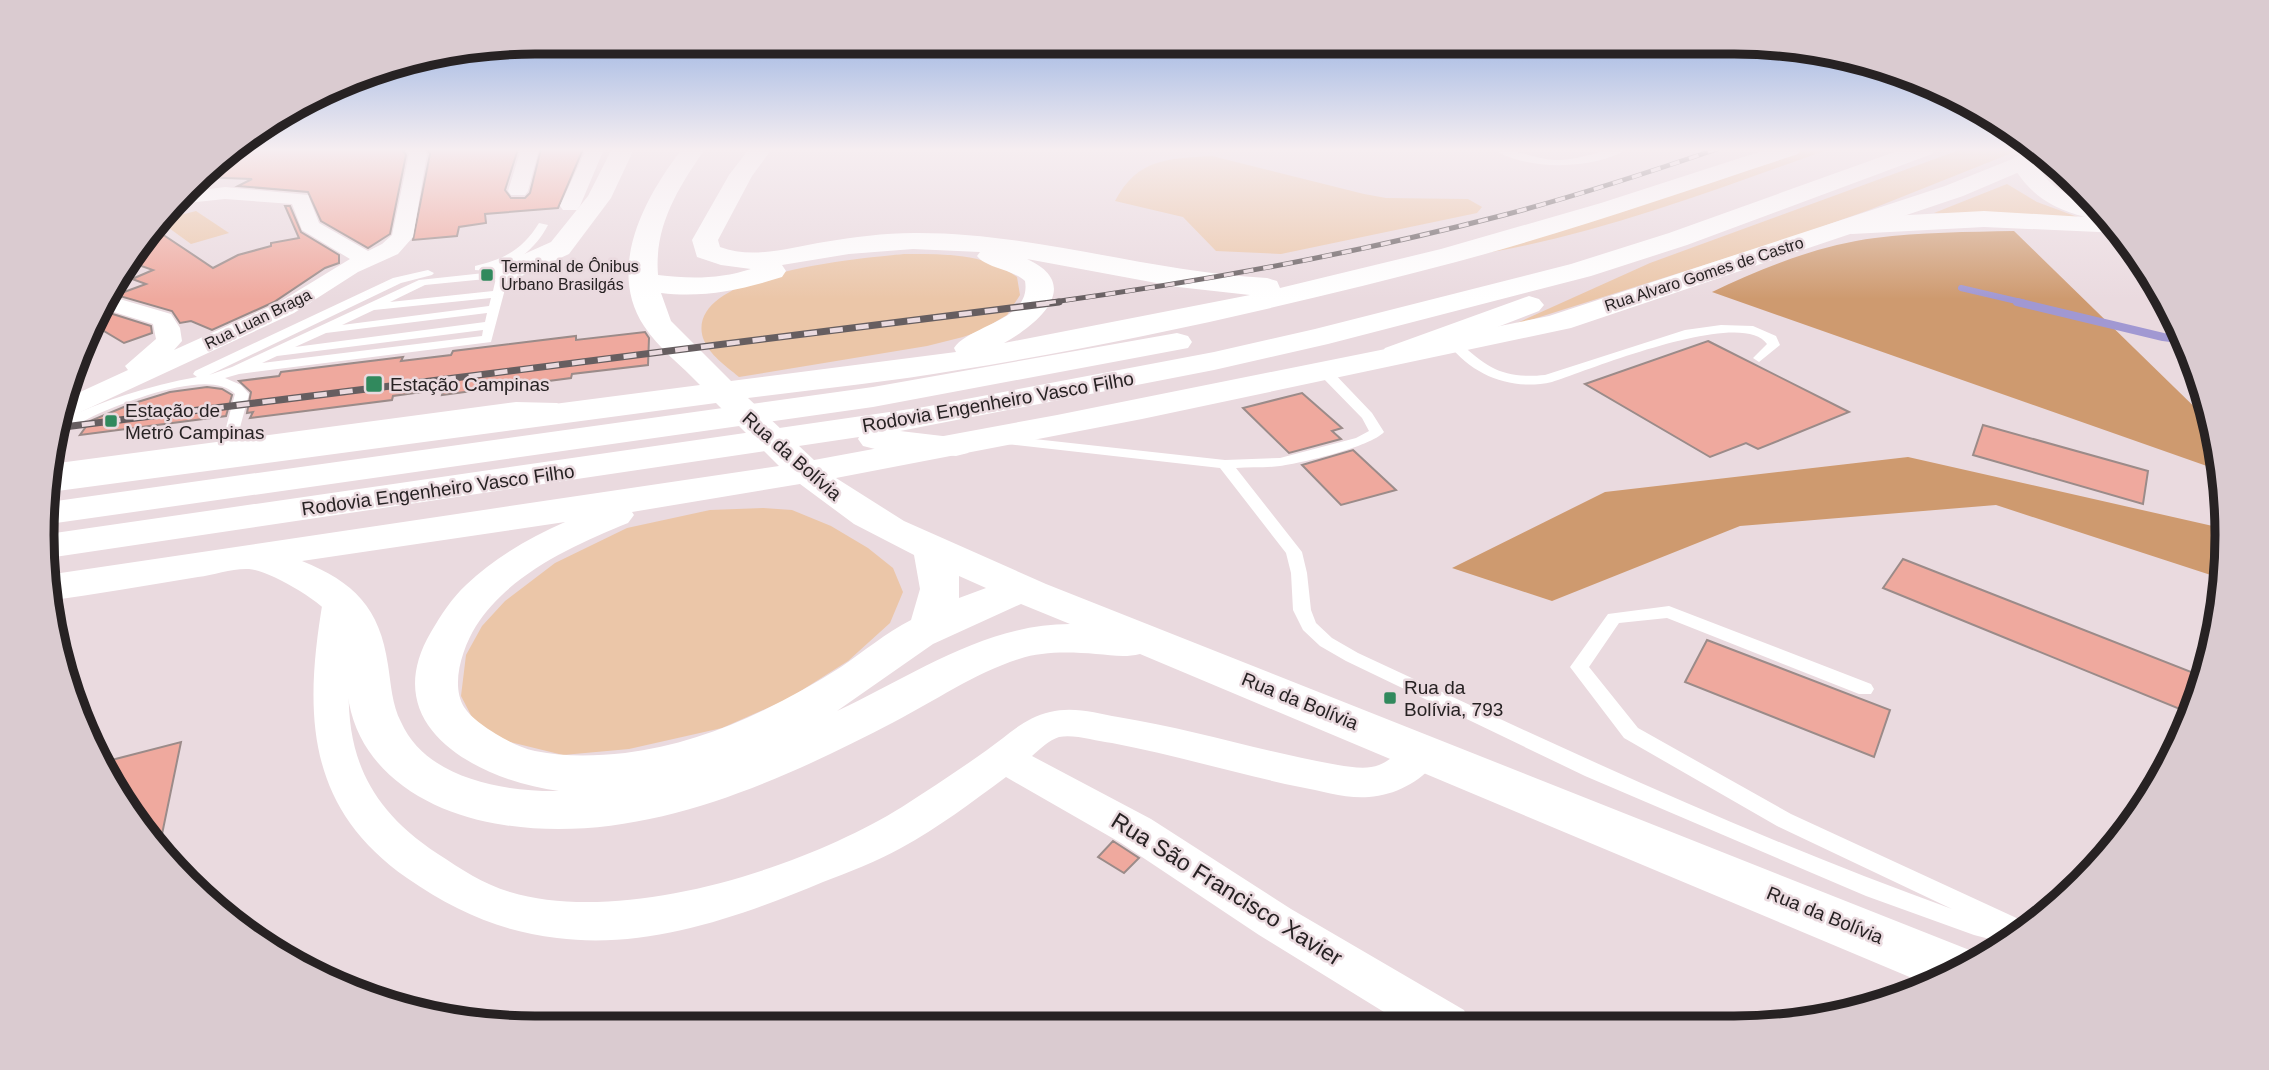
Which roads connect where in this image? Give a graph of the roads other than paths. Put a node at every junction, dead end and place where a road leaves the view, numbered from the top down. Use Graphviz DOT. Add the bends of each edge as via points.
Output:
graph roads {
  1 [pos="299,199"];
  2 [pos="409,199"];
  3 [pos="573,199"];
  4 [pos="598,199"];
  5 [pos="665,199"];
  6 [pos="728,199"];
  7 [pos="1634,199"];
  8 [pos="1713,199"];
  9 [pos="1788,199"];
  10 [pos="1931,199"];
  11 [pos="2059,199"];
  12 [pos="570,206"];
  13 [pos="2088,210"];
  14 [pos="543,225"];
  15 [pos="1852,226"];
  16 [pos="2102,226"];
  17 [pos="672,235"];
  18 [pos="1678,239"];
  19 [pos="774,258"];
  20 [pos="366,259"];
  21 [pos="1396,268"];
  22 [pos="658,279"];
  23 [pos="738,282"];
  24 [pos="500,284"];
  25 [pos="114,304"];
  26 [pos="362,309"];
  27 [pos="494,309"];
  28 [pos="490,325"];
  29 [pos="316,331"];
  30 [pos="1455,345"];
  31 [pos="690,351"];
  32 [pos="266,355"];
  33 [pos="1396,355"];
  34 [pos="1759,358"];
  35 [pos="237,370"];
  36 [pos="883,370"];
  37 [pos="1325,372"];
  38 [pos="213,380"];
  39 [pos="182,383"];
  40 [pos="113,388"];
  41 [pos="73,405"];
  42 [pos="598,408"];
  43 [pos="68,423"];
  44 [pos="375,424"];
  45 [pos="810,434"];
  46 [pos="231,435"];
  47 [pos="993,439"];
  48 [pos="956,446"];
  49 [pos="60,457"];
  50 [pos="1225,464"];
  51 [pos="59,467"];
  52 [pos="57,480"];
  53 [pos="676,493"];
  54 [pos="55,512"];
  55 [pos="54,546"];
  56 [pos="931,549"];
  57 [pos="250,555"];
  58 [pos="57,586"];
  59 [pos="1027,591"];
  60 [pos="340,600"];
  61 [pos="929,628"];
  62 [pos="1001,650"];
  63 [pos="1193,657"];
  64 [pos="1865,690"];
  65 [pos="1424,751"];
  66 [pos="1004,758"];
  67 [pos="2012,927"];
  68 [pos="2004,933"];
  69 [pos="1946,966"];
  70 [pos="1432,1016"];
  1 -- 20 [label="street" via="309,226"];
  2 -- 20 [label="street, Rua Luan Braga" via="401,237 390,249"];
  3 -- 12 [label="street"];
  4 -- 24 [label="main road" via="560,248"];
  5 -- 22 [label="main road, Rua da Bolívia" via="646,236"];
  6 -- 19 [label="main road" via="705,246 713,254 734,260"];
  7 -- 21 [label="main road"];
  8 -- 54 [label="main road, Rodovia Engenheiro Vasco Filho" via="1450,281 1155,346 859,399"];
  9 -- 18 [label="main road, Rodovia Engenheiro Vasco Filho"];
  10 -- 15 [label="main road, Rua Alvaro Gomes de Castro"];
  11 -- 13 [label="main road"];
  14 -- 39 [label="lane" via="537,240 509,261 397,279"];
  15 -- 16 [label="main road" via="1984,219"];
  15 -- 30 [label="main road, Rua Alvaro Gomes de Castro" via="1560,322"];
  17 -- 22 [label="main road, Rua da Bolívia"];
  18 -- 33 [label="main road" via="1573,288"];
  18 -- 45 [label="main road, Rodovia Engenheiro Vasco Filho" via="1581,270 1214,362"];
  19 -- 21 [label="main road" via="869,244 950,241 1025,249 1161,277 1254,286 1312,283"];
  19 -- 22 [label="main road"];
  20 -- 40 [label="street, Rua Luan Braga" via="286,308"];
  21 -- 36 [label="main road" via="1121,331"];
  22 -- 23 [label="main road" via="698,288"];
  22 -- 31 [label="main road, Rua da Bolívia" via="651,313 660,330"];
  23 -- 31 [label="main road" via="703,306"];
  23 -- 36 [label="main road" via="823,260 927,248 1006,260 1039,281 1036,302 997,336 950,354"];
  24 -- 26 [label="lane"];
  24 -- 26 [label="lane" via="423,282"];
  24 -- 27 [label="lane"];
  25 -- 40 [label="street" via="162,320 169,341"];
  26 -- 29 [label="lane"];
  27 -- 28 [label="lane"];
  27 -- 29 [label="lane"];
  28 -- 32 [label="lane"];
  28 -- 35 [label="lane" via="487,339"];
  29 -- 32 [label="lane"];
  30 -- 33 [label="main road, Rua Alvaro Gomes de Castro"];
  30 -- 34 [label="lane" via="1479,369 1531,381 1711,329 1737,327 1764,333 1774,345"];
  31 -- 56 [label="main road, Rua da Bolívia" via="762,434 846,502"];
  32 -- 35 [label="lane"];
  33 -- 37 [label="main road, Rodovia Engenheiro Vasco Filho"];
  35 -- 38 [label="lane"];
  36 -- 42 [label="main road"];
  37 -- 47 [label="main road, Rodovia Engenheiro Vasco Filho"];
  37 -- 50 [label="lane" via="1377,432 1361,441 1280,462"];
  38 -- 39 [label="lane"];
  38 -- 46 [label="lane" via="230,383 242,394"];
  39 -- 43 [label="lane" via="116,401"];
  40 -- 41 [label="street, Rua Luan Braga"];
  42 -- 44 [label="lane" via="516,406"];
  42 -- 52 [label="main road"];
  44 -- 46 [label="lane"];
  44 -- 51 [label="lane"];
  45 -- 48 [label="main road"];
  45 -- 55 [label="main road, Rodovia Engenheiro Vasco Filho"];
  46 -- 49 [label="lane"];
  47 -- 48 [label="main road, Rodovia Engenheiro Vasco Filho"];
  47 -- 50 [label="lane"];
  48 -- 53 [label="main road, Rodovia Engenheiro Vasco Filho"];
  50 -- 68 [label="lane" via="1294,552 1301,610 1309,626 1326,642 1592,771 1874,890"];
  53 -- 57 [label="main road, Rodovia Engenheiro Vasco Filho"];
  53 -- 61 [label="main road" via="595,522 535,553 471,603 444,645 435,688 441,713 462,736 493,755 559,774 618,771 688,758 794,714"];
  56 -- 59 [label="main road, Rua da Bolívia"];
  56 -- 61 [label="main road" via="942,582"];
  57 -- 58 [label="main road, Rodovia Engenheiro Vasco Filho"];
  57 -- 60 [label="main road" via="296,573"];
  59 -- 61 [label="main road"];
  59 -- 62 [label="main road" via="1026,613"];
  59 -- 63 [label="main road, Rua da Bolívia"];
  60 -- 62 [label="main road" via="355,619 363,640 374,715 388,742 412,768 446,790 494,806 543,811 599,807 706,785 812,743"];
  60 -- 66 [label="street" via="329,682 332,738 350,792 381,831 426,869 489,905 533,917 579,922 640,919 771,887 900,829"];
  62 -- 63 [label="main road" via="1037,641 1103,640"];
  63 -- 65 [label="main road, Rua da Bolívia"];
  64 -- 67 [label="lane" via="1669,612 1615,618 1579,667 1631,733 1784,820"];
  65 -- 66 [label="street" via="1398,774 1376,781 1350,781 1144,735 1063,723 1042,728"];
  65 -- 69 [label="main road, Rua da Bolívia"];
  66 -- 70 [label="street, Rua São Francisco Xavier" via="1136,831"];
}
